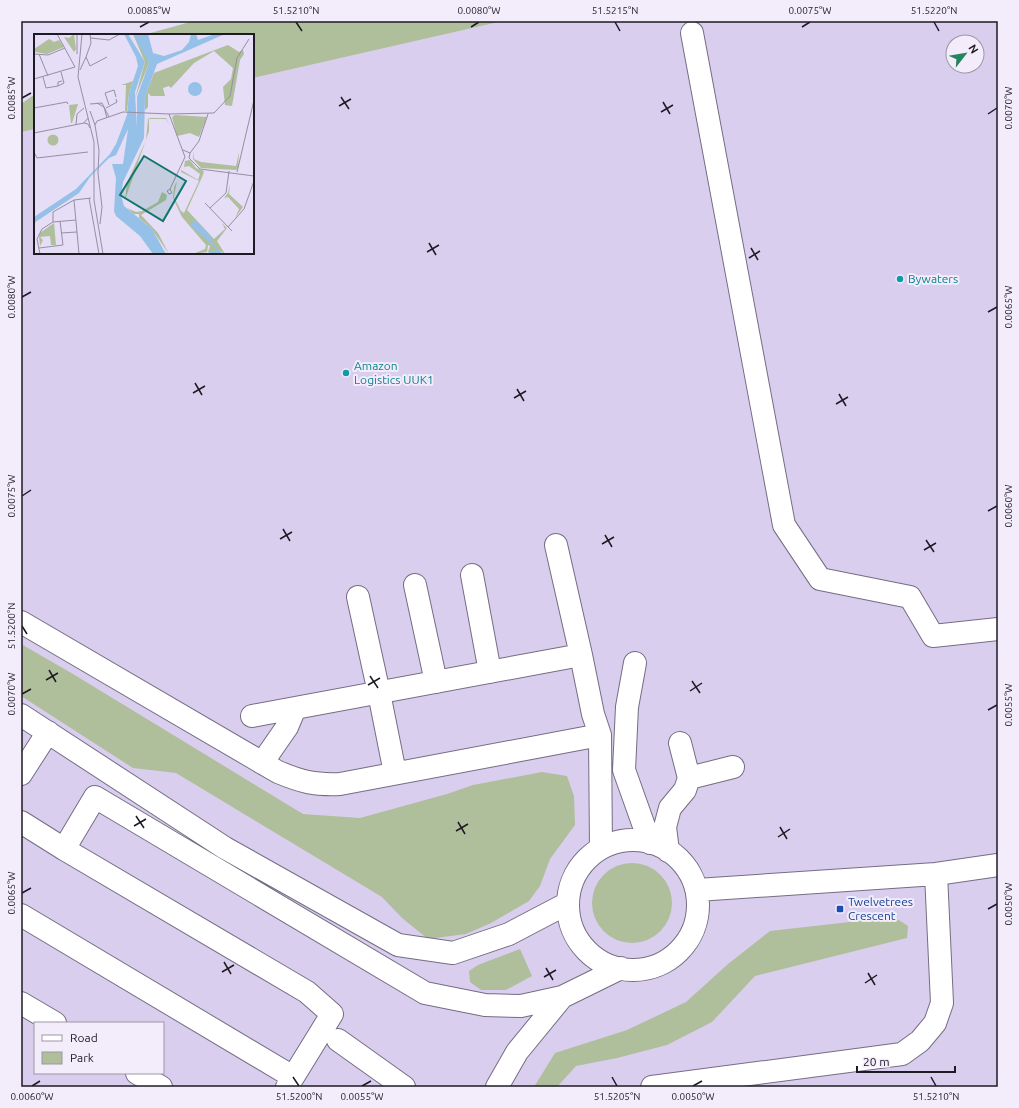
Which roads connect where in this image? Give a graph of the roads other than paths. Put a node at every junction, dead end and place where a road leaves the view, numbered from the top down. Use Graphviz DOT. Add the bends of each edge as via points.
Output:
graph roads {
  1 [pos="692,33"];
  2 [pos="556,545"];
  3 [pos="472,575"];
  4 [pos="415,585"];
  5 [pos="358,597"];
  6 [pos="21,622"];
  7 [pos="998,629"];
  8 [pos="635,663"];
  9 [pos="583,665"];
  10 [pos="490,672"];
  11 [pos="436,682"];
  12 [pos="380,693"];
  13 [pos="295,708"];
  14 [pos="21,715"];
  15 [pos="252,716"];
  16 [pos="48,732"];
  17 [pos="600,735"];
  18 [pos="680,743"];
  19 [pos="262,763"];
  20 [pos="733,767"];
  21 [pos="395,773"];
  22 [pos="21,774"];
  23 [pos="689,778"];
  24 [pos="21,822"];
  25 [pos="659,847"];
  26 [pos="601,848"];
  27 [pos="64,849"];
  28 [pos="998,865"];
  29 [pos="936,874"];
  30 [pos="697,890"];
  31 [pos="568,903"];
  32 [pos="21,915"];
  33 [pos="621,968"];
  34 [pos="562,997"];
  35 [pos="21,1003"];
  36 [pos="53,1022"];
  37 [pos="338,1040"];
  38 [pos="139,1074"];
  39 [pos="290,1082"];
  40 [pos="161,1087"];
  41 [pos="404,1087"];
  42 [pos="497,1087"];
  43 [pos="652,1087"];
  1 -- 7 [label="street" via="784,525 820,579 910,597 933,636"];
  2 -- 9 [label="street"];
  3 -- 10 [label="street"];
  4 -- 11 [label="street"];
  5 -- 12 [label="street"];
  6 -- 19 [label="street"];
  8 -- 25 [label="street" via="627,707 624,770"];
  9 -- 10 [label="street"];
  9 -- 17 [label="street"];
  10 -- 11 [label="street"];
  11 -- 12 [label="street"];
  12 -- 13 [label="street"];
  12 -- 21 [label="street"];
  13 -- 15 [label="street"];
  13 -- 19 [label="street" via="287,727"];
  14 -- 16 [label="street"];
  16 -- 22 [label="street"];
  16 -- 31 [label="street" via="225,848 398,945 453,953 509,934"];
  17 -- 21 [label="street"];
  17 -- 26 [label="street"];
  18 -- 23 [label="street"];
  19 -- 21 [label="street" via="298,780 319,785 340,784"];
  20 -- 23 [label="street"];
  23 -- 25 [label="street" via="685,790 670,808"];
  24 -- 27 [label="street"];
  25 -- 26 [label="street" via="633,839"];
  25 -- 30 [label="street" via="675,854 689,871"];
  26 -- 31 [label="street" via="584,862 573,882"];
  27 -- 34 [label="street" via="95,797 425,993 485,1006 521,1006"];
  27 -- 39 [label="street" via="307,992 332,1014"];
  28 -- 29 [label="street"];
  29 -- 30 [label="street"];
  29 -- 43 [label="street" via="942,1003 935,1023 920,1040 902,1054"];
  30 -- 33 [label="street" via="698,913 692,934 678,952 665,962 644,969"];
  31 -- 33 [label="street" via="572,929 582,946 600,960"];
  32 -- 39 [label="street"];
  33 -- 34 [label="street"];
  34 -- 42 [label="street" via="517,1052"];
  35 -- 36 [label="street"];
  37 -- 41 [label="street"];
  38 -- 40 [label="street"];
}
